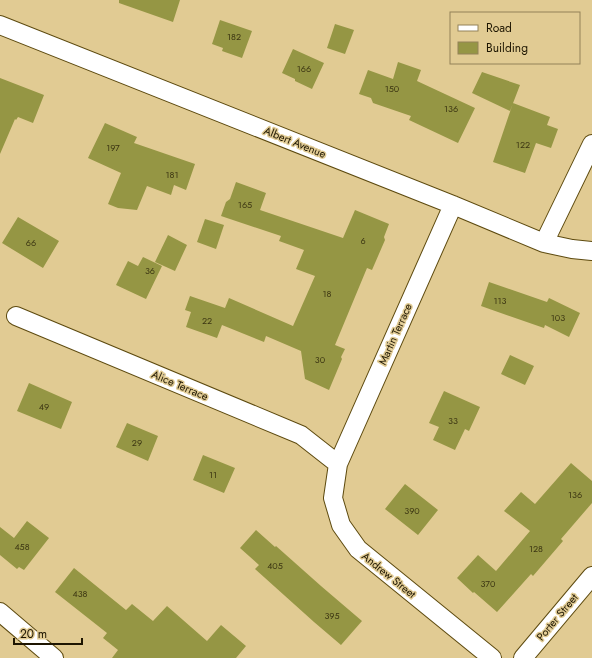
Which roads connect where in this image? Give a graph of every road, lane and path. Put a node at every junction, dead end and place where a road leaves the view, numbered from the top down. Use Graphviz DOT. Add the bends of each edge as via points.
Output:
graph roads {
  1 [pos="0,25"];
  2 [pos="592,144"];
  3 [pos="453,205"];
  4 [pos="544,243"];
  5 [pos="592,251"];
  6 [pos="16,316"];
  7 [pos="338,464"];
  8 [pos="592,576"];
  9 [pos="0,612"];
  10 [pos="54,658"];
  11 [pos="492,658"];
  12 [pos="523,658"];
  1 -- 3 [label="street, Albert Avenue"];
  2 -- 4 [label="street"];
  3 -- 4 [label="street, Albert Avenue"];
  3 -- 7 [label="street, Martin Terrace"];
  4 -- 5 [label="street, Albert Avenue"];
  6 -- 7 [label="street, Alice Terrace" via="301,435"];
  7 -- 11 [label="street, Andrew Street" via="333,498 341,525 358,549"];
  8 -- 12 [label="street, Porter Street"];
  9 -- 10 [label="street"];
}
